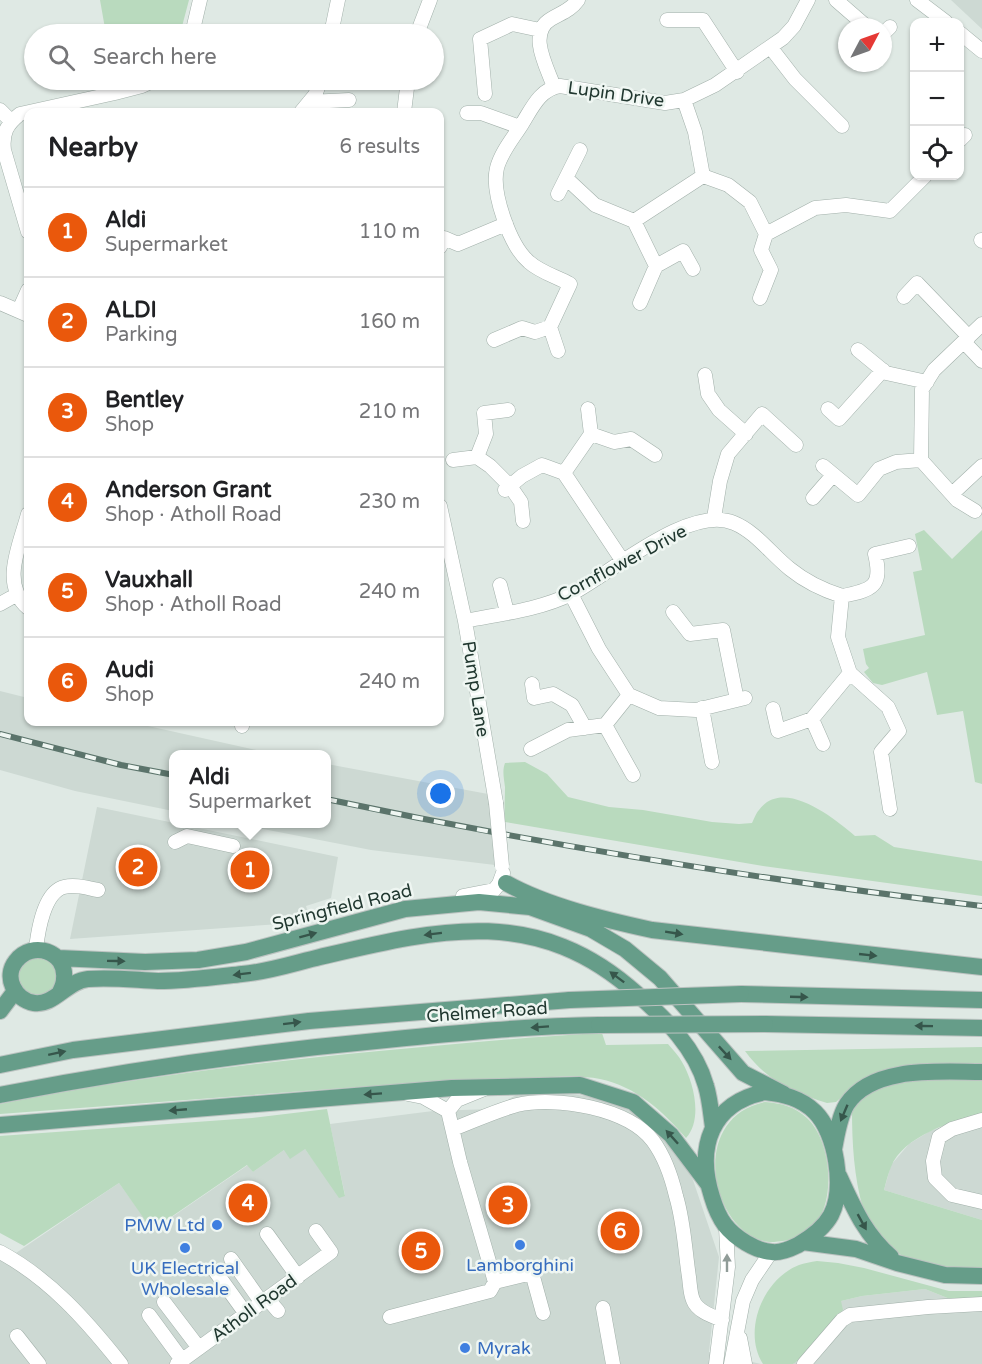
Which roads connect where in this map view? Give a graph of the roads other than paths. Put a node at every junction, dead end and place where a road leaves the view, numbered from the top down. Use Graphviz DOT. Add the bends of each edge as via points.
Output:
graph roads {
  1 [pos="200,0"];
  2 [pos="338,0"];
  3 [pos="430,0"];
  4 [pos="578,0"];
  5 [pos="808,0"];
  6 [pos="836,0"];
  7 [pos="923,2"];
  8 [pos="857,18"];
  9 [pos="941,18"];
  10 [pos="667,20"];
  11 [pos="194,24"];
  12 [pos="333,24"];
  13 [pos="421,24"];
  14 [pos="540,30"];
  15 [pos="964,36"];
  16 [pos="771,48"];
  17 [pos="982,51"];
  18 [pos="737,72"];
  19 [pos="554,87"];
  20 [pos="127,90"];
  21 [pos="318,90"];
  22 [pos="407,90"];
  23 [pos="485,94"];
  24 [pos="349,100"];
  25 [pos="684,100"];
  26 [pos="305,107"];
  27 [pos="47,108"];
  28 [pos="404,108"];
  29 [pos="0,110"];
  30 [pos="24,113"];
  31 [pos="467,113"];
  32 [pos="11,121"];
  33 [pos="842,126"];
  34 [pos="520,127"];
  35 [pos="580,150"];
  36 [pos="703,176"];
  37 [pos="566,178"];
  38 [pos="921,180"];
  39 [pos="558,194"];
  40 [pos="24,218"];
  41 [pos="634,221"];
  42 [pos="506,224"];
  43 [pos="766,234"];
  44 [pos="444,238"];
  45 [pos="656,266"];
  46 [pos="693,269"];
  47 [pos="903,297"];
  48 [pos="760,298"];
  49 [pos="0,303"];
  50 [pos="640,303"];
  51 [pos="24,313"];
  52 [pos="982,324"];
  53 [pos="550,327"];
  54 [pos="967,339"];
  55 [pos="494,340"];
  56 [pos="858,350"];
  57 [pos="558,351"];
  58 [pos="982,361"];
  59 [pos="883,370"];
  60 [pos="705,375"];
  61 [pos="927,382"];
  62 [pos="588,409"];
  63 [pos="828,409"];
  64 [pos="508,410"];
  65 [pos="591,434"];
  66 [pos="746,434"];
  67 [pos="796,445"];
  68 [pos="655,455"];
  69 [pos="477,457"];
  70 [pos="453,460"];
  71 [pos="921,460"];
  72 [pos="982,466"];
  73 [pos="564,473"];
  74 [pos="507,488"];
  75 [pos="952,494"];
  76 [pos="813,498"];
  77 [pos="975,511"];
  78 [pos="714,518"];
  79 [pos="523,521"];
  80 [pos="444,524"];
  81 [pos="24,528"];
  82 [pos="909,546"];
  83 [pos="622,560"];
  84 [pos="500,585"];
  85 [pos="571,594"];
  86 [pos="16,595"];
  87 [pos="842,596"];
  88 [pos="0,604"];
  89 [pos="24,604"];
  90 [pos="507,612"];
  91 [pos="673,612"];
  92 [pos="465,621"];
  93 [pos="850,673"];
  94 [pos="532,684"];
  95 [pos="629,695"];
  96 [pos="702,708"];
  97 [pos="773,709"];
  98 [pos="812,719"];
  99 [pos="605,725"];
  100 [pos="585,728"];
  101 [pos="823,744"];
  102 [pos="531,749"];
  103 [pos="712,762"];
  104 [pos="633,775"];
  105 [pos="890,809"];
  106 [pos="175,842"];
  107 [pos="233,846"];
  108 [pos="504,874"];
  109 [pos="98,890"];
  110 [pos="530,907"];
  111 [pos="405,909"];
  112 [pos="559,916"];
  113 [pos="616,922"];
  114 [pos="36,949"];
  115 [pos="58,958"];
  116 [pos="7,963"];
  117 [pos="982,967"];
  118 [pos="9,986"];
  119 [pos="60,992"];
  120 [pos="982,1000"];
  121 [pos="0,1011"];
  122 [pos="982,1028"];
  123 [pos="0,1065"];
  124 [pos="982,1072"];
  125 [pos="488,1087"];
  126 [pos="397,1092"];
  127 [pos="784,1094"];
  128 [pos="0,1095"];
  129 [pos="448,1111"];
  130 [pos="982,1120"];
  131 [pos="0,1125"];
  132 [pos="713,1127"];
  133 [pos="453,1128"];
  134 [pos="834,1149"];
  135 [pos="837,1173"];
  136 [pos="708,1184"];
  137 [pos="982,1202"];
  138 [pos="726,1227"];
  139 [pos="316,1231"];
  140 [pos="267,1234"];
  141 [pos="803,1242"];
  142 [pos="0,1252"];
  143 [pos="771,1252"];
  144 [pos="231,1258"];
  145 [pos="897,1263"];
  146 [pos="215,1271"];
  147 [pos="982,1276"];
  148 [pos="297,1277"];
  149 [pos="495,1282"];
  150 [pos="265,1300"];
  151 [pos="164,1302"];
  152 [pos="982,1304"];
  153 [pos="603,1308"];
  154 [pos="278,1311"];
  155 [pos="543,1313"];
  156 [pos="246,1314"];
  157 [pos="149,1315"];
  158 [pos="390,1317"];
  159 [pos="739,1318"];
  160 [pos="722,1320"];
  161 [pos="17,1336"];
  162 [pos="198,1348"];
  163 [pos="179,1362"];
  164 [pos="811,1362"];
  165 [pos="39,1364"];
  166 [pos="121,1364"];
  167 [pos="613,1364"];
  168 [pos="716,1364"];
  169 [pos="731,1364"];
  170 [pos="745,1364"];
  1 -- 11 [label="street"];
  2 -- 12 [label="street"];
  3 -- 13 [label="street"];
  4 -- 14 [label="street"];
  5 -- 16 [label="street, Lupin Drive" via="794,26"];
  6 -- 8 [label="street"];
  7 -- 9 [label="street"];
  10 -- 18 [label="street" via="703,21"];
  14 -- 19 [label="street, Lupin Drive" via="540,49"];
  14 -- 23 [label="street" via="512,24 480,39"];
  15 -- 17 [label="street"];
  16 -- 18 [label="street, Lupin Drive"];
  16 -- 33 [label="street" via="795,79"];
  18 -- 25 [label="street, Lupin Drive"];
  19 -- 25 [label="street, Lupin Drive" via="665,103"];
  19 -- 34 [label="street, Lupin Drive" via="540,96"];
  20 -- 27 [label="street"];
  21 -- 26 [label="street"];
  22 -- 28 [label="street"];
  24 -- 26 [label="street"];
  25 -- 36 [label="street"];
  29 -- 32 [label="street"];
  30 -- 32 [label="street"];
  31 -- 34 [label="street" via="481,112"];
  32 -- 40 [label="street" via="3,139 4,150"];
  34 -- 42 [label="street, Lupin Drive" via="501,158 495,177"];
  35 -- 37 [label="street"];
  36 -- 41 [label="street"];
  36 -- 43 [label="street" via="728,185 750,202"];
  37 -- 39 [label="street"];
  37 -- 41 [label="street" via="595,205"];
  38 -- 43 [label="street" via="890,211 846,205 815,208"];
  41 -- 45 [label="street"];
  42 -- 44 [label="street" via="458,244"];
  42 -- 53 [label="street, Lupin Drive" via="529,262 570,284"];
  43 -- 48 [label="street" via="761,250 771,270"];
  45 -- 46 [label="street" via="683,251"];
  45 -- 50 [label="street"];
  47 -- 54 [label="street" via="917,284"];
  49 -- 51 [label="street"];
  52 -- 54 [label="street"];
  53 -- 55 [label="street" via="535,332 522,328"];
  53 -- 57 [label="street"];
  54 -- 58 [label="street"];
  54 -- 61 [label="street" via="934,370"];
  56 -- 59 [label="street"];
  59 -- 61 [label="street"];
  59 -- 63 [label="street" via="839,418"];
  60 -- 66 [label="street" via="708,394 719,410"];
  61 -- 71 [label="street" via="922,389"];
  62 -- 65 [label="street"];
  64 -- 69 [label="street" via="484,413 486,434"];
  65 -- 68 [label="street" via="615,442 631,439"];
  65 -- 73 [label="street"];
  66 -- 67 [label="street" via="762,414"];
  66 -- 78 [label="street" via="728,454"];
  69 -- 70 [label="street"];
  69 -- 74 [label="street" via="490,466"];
  71 -- 75 [label="street"];
  71 -- 76 [label="street" via="896,462 879,469 858,495 828,471"];
  72 -- 75 [label="street"];
  73 -- 74 [label="street" via="542,465"];
  73 -- 83 [label="street"];
  74 -- 79 [label="street" via="521,502"];
  75 -- 77 [label="street"];
  78 -- 83 [label="street, Cornflower Drive" via="669,534"];
  78 -- 87 [label="street" via="751,533 790,570 817,588"];
  80 -- 92 [label="street, Pump Lane"];
  81 -- 86 [label="street" via="12,572"];
  82 -- 87 [label="street" via="875,554 877,582 867,591"];
  83 -- 85 [label="street, Cornflower Drive"];
  84 -- 90 [label="street"];
  85 -- 90 [label="street, Cornflower Drive"];
  85 -- 95 [label="street" via="599,649"];
  86 -- 88 [label="street"];
  86 -- 89 [label="street"];
  87 -- 93 [label="street" via="838,637"];
  90 -- 92 [label="street, Cornflower Drive"];
  91 -- 96 [label="street" via="690,634 723,630 741,699"];
  92 -- 108 [label="street, Pump Lane, bridge"];
  93 -- 98 [label="street"];
  93 -- 105 [label="street" via="888,707 899,732 881,752"];
  94 -- 100 [label="street" via="534,698 553,694 572,705"];
  95 -- 96 [label="street" via="659,708"];
  95 -- 99 [label="street"];
  96 -- 103 [label="street"];
  97 -- 98 [label="street" via="778,730"];
  98 -- 101 [label="street"];
  99 -- 100 [label="street"];
  99 -- 104 [label="street"];
  100 -- 102 [label="street" via="568,730"];
  106 -- 107 [label="street" via="188,836"];
  108 -- 110 [label="street" via="515,895"];
  108 -- 111 [label="street" via="494,890 437,899"];
  108 -- 113 [label="main road" via="520,891"];
  109 -- 114 [label="street" via="68,886 55,892 41,920"];
  110 -- 111 [label="main road, Springfield Road" via="479,902"];
  110 -- 112 [label="main road, Springfield Road"];
  115 -- 111 [label="main road, Springfield Road, one-way" via="198,960 246,952"];
  112 -- 113 [label="main road"];
  112 -- 127 [label="main road, Springfield Road, one-way" via="625,949 660,978 743,1073"];
  113 -- 117 [label="main road, one-way" via="687,935"];
  114 -- 115 [label="main road, Springfield Road"];
  114 -- 116 [label="main road"];
  115 -- 119 [label="main road" via="64,972"];
  116 -- 118 [label="main road" via="11,970"];
  118 -- 119 [label="main road" via="26,1001 39,1004 54,999"];
  118 -- 121 [label="main road"];
  132 -- 119 [label="main road, one-way" via="699,1065 664,1017 618,976 569,948 502,930 434,933 246,974 162,981 87,979"];
  123 -- 120 [label="main road, Chelmer Road, one-way, bridge" via="73,1050 309,1021 570,1000 741,994"];
  122 -- 128 [label="main road, Chelmer Road, one-way, bridge" via="599,1025 439,1035 91,1077"];
  124 -- 134 [label="main road, one-way" via="898,1074 867,1086 847,1105"];
  125 -- 126 [label="main road"];
  125 -- 129 [label="street" via="457,1100"];
  136 -- 125 [label="main road, one-way" via="672,1135 633,1102 580,1085"];
  126 -- 129 [label="street" via="423,1097"];
  126 -- 131 [label="main road, one-way"];
  127 -- 132 [label="main road" via="749,1095 723,1112"];
  127 -- 134 [label="main road" via="815,1112"];
  129 -- 133 [label="street"];
  130 -- 137 [label="street" via="939,1137 933,1161 935,1179 952,1195"];
  132 -- 136 [label="main road" via="705,1164"];
  133 -- 149 [label="street"];
  133 -- 160 [label="street" via="518,1105 544,1102 602,1111 640,1128 659,1151 677,1197 693,1302"];
  134 -- 135 [label="main road"];
  135 -- 141 [label="main road" via="835,1208 828,1220"];
  135 -- 145 [label="main road, one-way" via="863,1226"];
  136 -- 138 [label="main road"];
  138 -- 143 [label="main road" via="750,1245"];
  160 -- 138 [label="street, one-way" via="728,1267"];
  139 -- 148 [label="street, Atholl Road" via="331,1252"];
  140 -- 148 [label="street"];
  141 -- 143 [label="main road" via="789,1250"];
  141 -- 145 [label="main road" via="856,1249"];
  142 -- 166 [label="street" via="74,1308"];
  143 -- 159 [label="street" via="752,1280"];
  144 -- 150 [label="street"];
  145 -- 147 [label="main road" via="945,1275"];
  146 -- 156 [label="street"];
  148 -- 150 [label="street, Atholl Road"];
  149 -- 155 [label="street" via="532,1273"];
  149 -- 158 [label="street" via="490,1291"];
  150 -- 154 [label="street"];
  150 -- 156 [label="street, Atholl Road"];
  151 -- 162 [label="street"];
  152 -- 164 [label="street" via="850,1315"];
  153 -- 167 [label="street"];
  156 -- 162 [label="street, Atholl Road"];
  157 -- 163 [label="street"];
  159 -- 169 [label="street"];
  159 -- 170 [label="street"];
  160 -- 168 [label="street"];
  161 -- 165 [label="street"];
  162 -- 163 [label="street, Atholl Road"];
}
